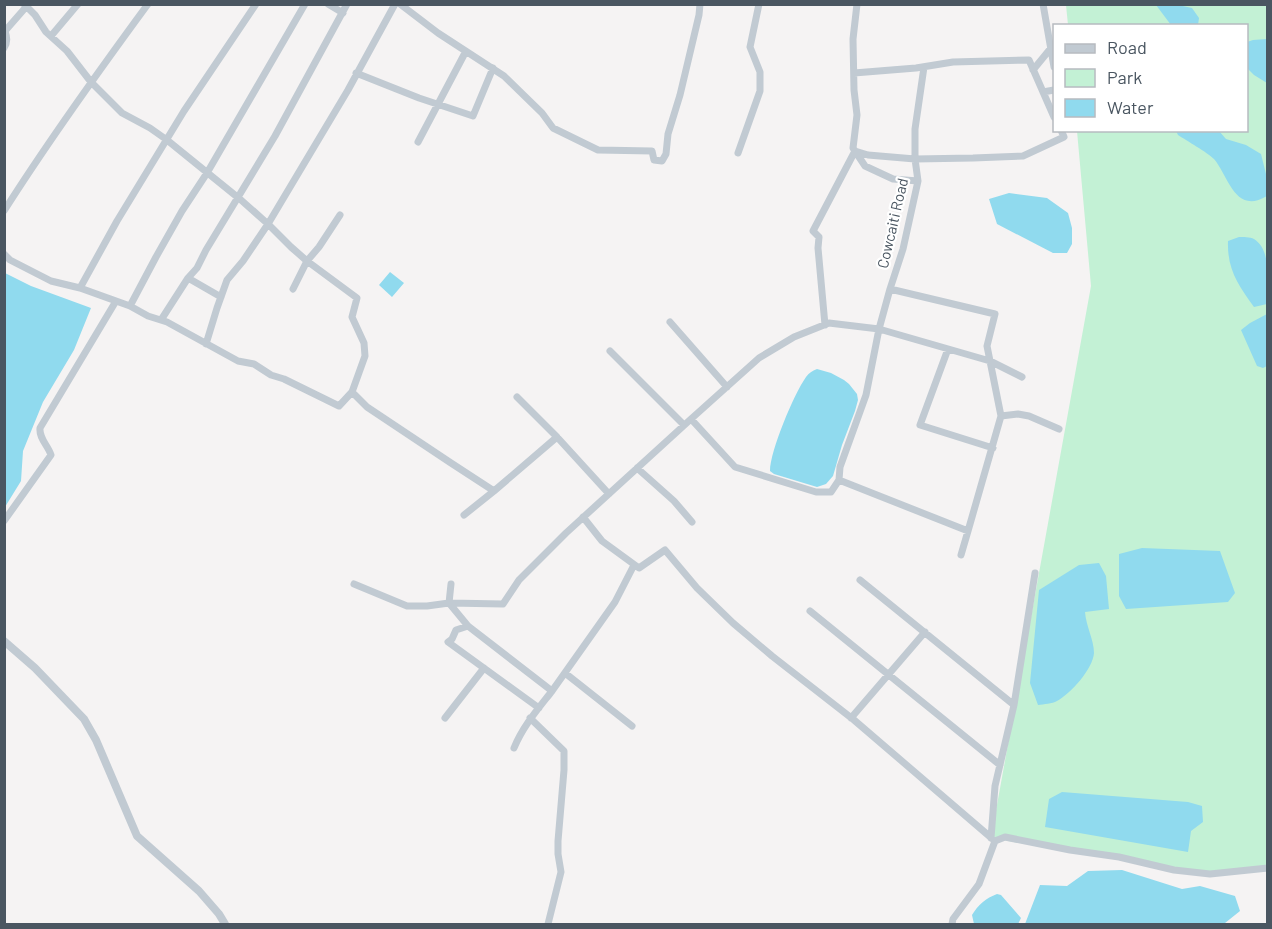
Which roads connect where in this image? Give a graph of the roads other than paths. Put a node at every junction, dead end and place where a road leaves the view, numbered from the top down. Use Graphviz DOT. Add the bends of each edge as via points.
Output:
graph roads {
  1 [pos="78,4"];
  2 [pos="148,4"];
  3 [pos="256,4"];
  4 [pos="305,4"];
  5 [pos="328,4"];
  6 [pos="347,4"];
  7 [pos="395,4"];
  8 [pos="400,4"];
  9 [pos="699,4"];
  10 [pos="759,4"];
  11 [pos="857,4"];
  12 [pos="1043,4"];
  13 [pos="25,6"];
  14 [pos="343,13"];
  15 [pos="51,36"];
  16 [pos="4,48"];
  17 [pos="1051,48"];
  18 [pos="466,51"];
  19 [pos="1053,61"];
  20 [pos="924,67"];
  21 [pos="493,68"];
  22 [pos="1033,70"];
  23 [pos="356,73"];
  24 [pos="854,73"];
  25 [pos="91,82"];
  26 [pos="1053,90"];
  27 [pos="1043,92"];
  28 [pos="438,104"];
  29 [pos="1053,115"];
  30 [pos="1062,132"];
  31 [pos="167,140"];
  32 [pos="418,142"];
  33 [pos="855,151"];
  34 [pos="738,153"];
  35 [pos="915,159"];
  36 [pos="207,173"];
  37 [pos="918,181"];
  38 [pos="237,197"];
  39 [pos="4,211"];
  40 [pos="340,215"];
  41 [pos="268,224"];
  42 [pos="4,254"];
  43 [pos="307,261"];
  44 [pos="188,278"];
  45 [pos="80,288"];
  46 [pos="293,289"];
  47 [pos="890,289"];
  48 [pos="221,297"];
  49 [pos="116,301"];
  50 [pos="130,306"];
  51 [pos="161,320"];
  52 [pos="670,322"];
  53 [pos="825,325"];
  54 [pos="879,329"];
  55 [pos="206,344"];
  56 [pos="948,349"];
  57 [pos="610,351"];
  58 [pos="990,361"];
  59 [pos="1022,377"];
  60 [pos="727,387"];
  61 [pos="352,392"];
  62 [pos="517,397"];
  63 [pos="1001,416"];
  64 [pos="691,419"];
  65 [pos="684,425"];
  66 [pos="1059,429"];
  67 [pos="557,438"];
  68 [pos="993,448"];
  69 [pos="637,468"];
  70 [pos="839,480"];
  71 [pos="494,491"];
  72 [pos="609,494"];
  73 [pos="464,515"];
  74 [pos="583,517"];
  75 [pos="4,521"];
  76 [pos="692,522"];
  77 [pos="968,531"];
  78 [pos="961,555"];
  79 [pos="634,565"];
  80 [pos="1035,573"];
  81 [pos="860,579"];
  82 [pos="354,584"];
  83 [pos="451,584"];
  84 [pos="449,603"];
  85 [pos="810,611"];
  86 [pos="468,626"];
  87 [pos="926,632"];
  88 [pos="4,641"];
  89 [pos="484,668"];
  90 [pos="566,673"];
  91 [pos="888,675"];
  92 [pos="552,691"];
  93 [pos="1014,705"];
  94 [pos="539,708"];
  95 [pos="446,718"];
  96 [pos="530,718"];
  97 [pos="851,718"];
  98 [pos="632,726"];
  99 [pos="514,748"];
  100 [pos="1000,765"];
  101 [pos="993,840"];
  102 [pos="1268,868"];
  103 [pos="225,924"];
  104 [pos="548,924"];
  105 [pos="952,924"];
  1 -- 15 [label="street"];
  2 -- 25 [label="street"];
  3 -- 31 [label="street"];
  4 -- 36 [label="street"];
  5 -- 14 [label="street"];
  6 -- 14 [label="street"];
  7 -- 23 [label="street"];
  8 -- 18 [label="street"];
  9 -- 21 [label="street" via="662,161 654,160 652,151 598,150 553,128"];
  10 -- 34 [label="street" via="750,47 760,72 760,92"];
  11 -- 24 [label="street"];
  12 -- 17 [label="street"];
  13 -- 15 [label="street"];
  13 -- 16 [label="street" via="5,31"];
  14 -- 38 [label="street"];
  15 -- 25 [label="street"];
  17 -- 19 [label="street"];
  17 -- 22 [label="street"];
  18 -- 21 [label="street"];
  18 -- 28 [label="street"];
  20 -- 22 [label="street" via="1029,60"];
  20 -- 24 [label="street"];
  20 -- 35 [label="street, Cowcaiti Road"];
  21 -- 28 [label="street" via="473,116"];
  22 -- 27 [label="street"];
  23 -- 28 [label="street"];
  23 -- 41 [label="street"];
  24 -- 33 [label="street"];
  25 -- 31 [label="street" via="122,113"];
  25 -- 39 [label="street"];
  26 -- 27 [label="street"];
  27 -- 29 [label="street"];
  28 -- 32 [label="street"];
  30 -- 35 [label="street" via="1064,137 1023,156"];
  31 -- 36 [label="street"];
  31 -- 45 [label="street"];
  33 -- 35 [label="street"];
  33 -- 37 [label="street" via="865,166 893,178"];
  33 -- 53 [label="street" via="813,231 819,237"];
  35 -- 37 [label="street, Cowcaiti Road"];
  36 -- 38 [label="street"];
  36 -- 50 [label="street"];
  37 -- 47 [label="street, Cowcaiti Road"];
  38 -- 41 [label="street"];
  38 -- 44 [label="street"];
  40 -- 43 [label="street"];
  41 -- 43 [label="street"];
  41 -- 48 [label="street" via="227,280"];
  42 -- 45 [label="street" via="51,281"];
  43 -- 46 [label="street"];
  43 -- 61 [label="street" via="357,298 352,317 365,356"];
  44 -- 48 [label="street"];
  44 -- 51 [label="street"];
  45 -- 49 [label="street"];
  47 -- 54 [label="street"];
  47 -- 58 [label="street, Cowcaiti Road" via="995,314 987,346"];
  48 -- 55 [label="street"];
  49 -- 50 [label="street"];
  49 -- 75 [label="street" via="40,428 51,455"];
  50 -- 51 [label="street"];
  51 -- 55 [label="street"];
  52 -- 60 [label="street"];
  53 -- 54 [label="street"];
  53 -- 60 [label="street" via="794,337 759,358"];
  54 -- 56 [label="street"];
  54 -- 70 [label="street" via="866,395"];
  55 -- 61 [label="street" via="339,406"];
  56 -- 58 [label="street"];
  56 -- 68 [label="street" via="920,425"];
  57 -- 65 [label="street"];
  58 -- 59 [label="street"];
  58 -- 63 [label="street, Cowcaiti Road"];
  60 -- 64 [label="street"];
  61 -- 71 [label="street" via="368,407"];
  62 -- 67 [label="street"];
  63 -- 66 [label="street" via="1029,416"];
  63 -- 68 [label="street"];
  64 -- 65 [label="street"];
  64 -- 70 [label="street" via="735,467 816,492 831,492"];
  65 -- 69 [label="street"];
  67 -- 71 [label="street"];
  67 -- 72 [label="street"];
  68 -- 77 [label="street"];
  69 -- 72 [label="street"];
  69 -- 76 [label="street"];
  70 -- 77 [label="street"];
  71 -- 73 [label="street"];
  72 -- 74 [label="street"];
  74 -- 79 [label="street" via="602,541"];
  74 -- 84 [label="street" via="519,580 503,603"];
  77 -- 78 [label="street"];
  79 -- 90 [label="street" via="615,602"];
  79 -- 97 [label="street" via="639,568 665,550 733,623"];
  80 -- 93 [label="street"];
  81 -- 87 [label="street"];
  82 -- 84 [label="street" via="407,606"];
  83 -- 84 [label="street"];
  84 -- 86 [label="street"];
  85 -- 91 [label="street"];
  86 -- 89 [label="street" via="456,630 448,642"];
  86 -- 92 [label="street"];
  87 -- 91 [label="street"];
  87 -- 93 [label="street"];
  88 -- 103 [label="street" via="36,668 84,719 137,836 199,891"];
  89 -- 94 [label="street"];
  89 -- 95 [label="street"];
  90 -- 92 [label="street"];
  90 -- 98 [label="street"];
  91 -- 97 [label="street"];
  91 -- 100 [label="street"];
  92 -- 94 [label="street"];
  93 -- 100 [label="street"];
  94 -- 96 [label="street"];
  96 -- 99 [label="street"];
  96 -- 104 [label="street" via="564,752 558,841 561,872"];
  97 -- 101 [label="street"];
  100 -- 101 [label="street" via="995,786"];
  101 -- 102 [label="street" via="1005,837 1210,874"];
  101 -- 105 [label="street" via="979,884"];
}
